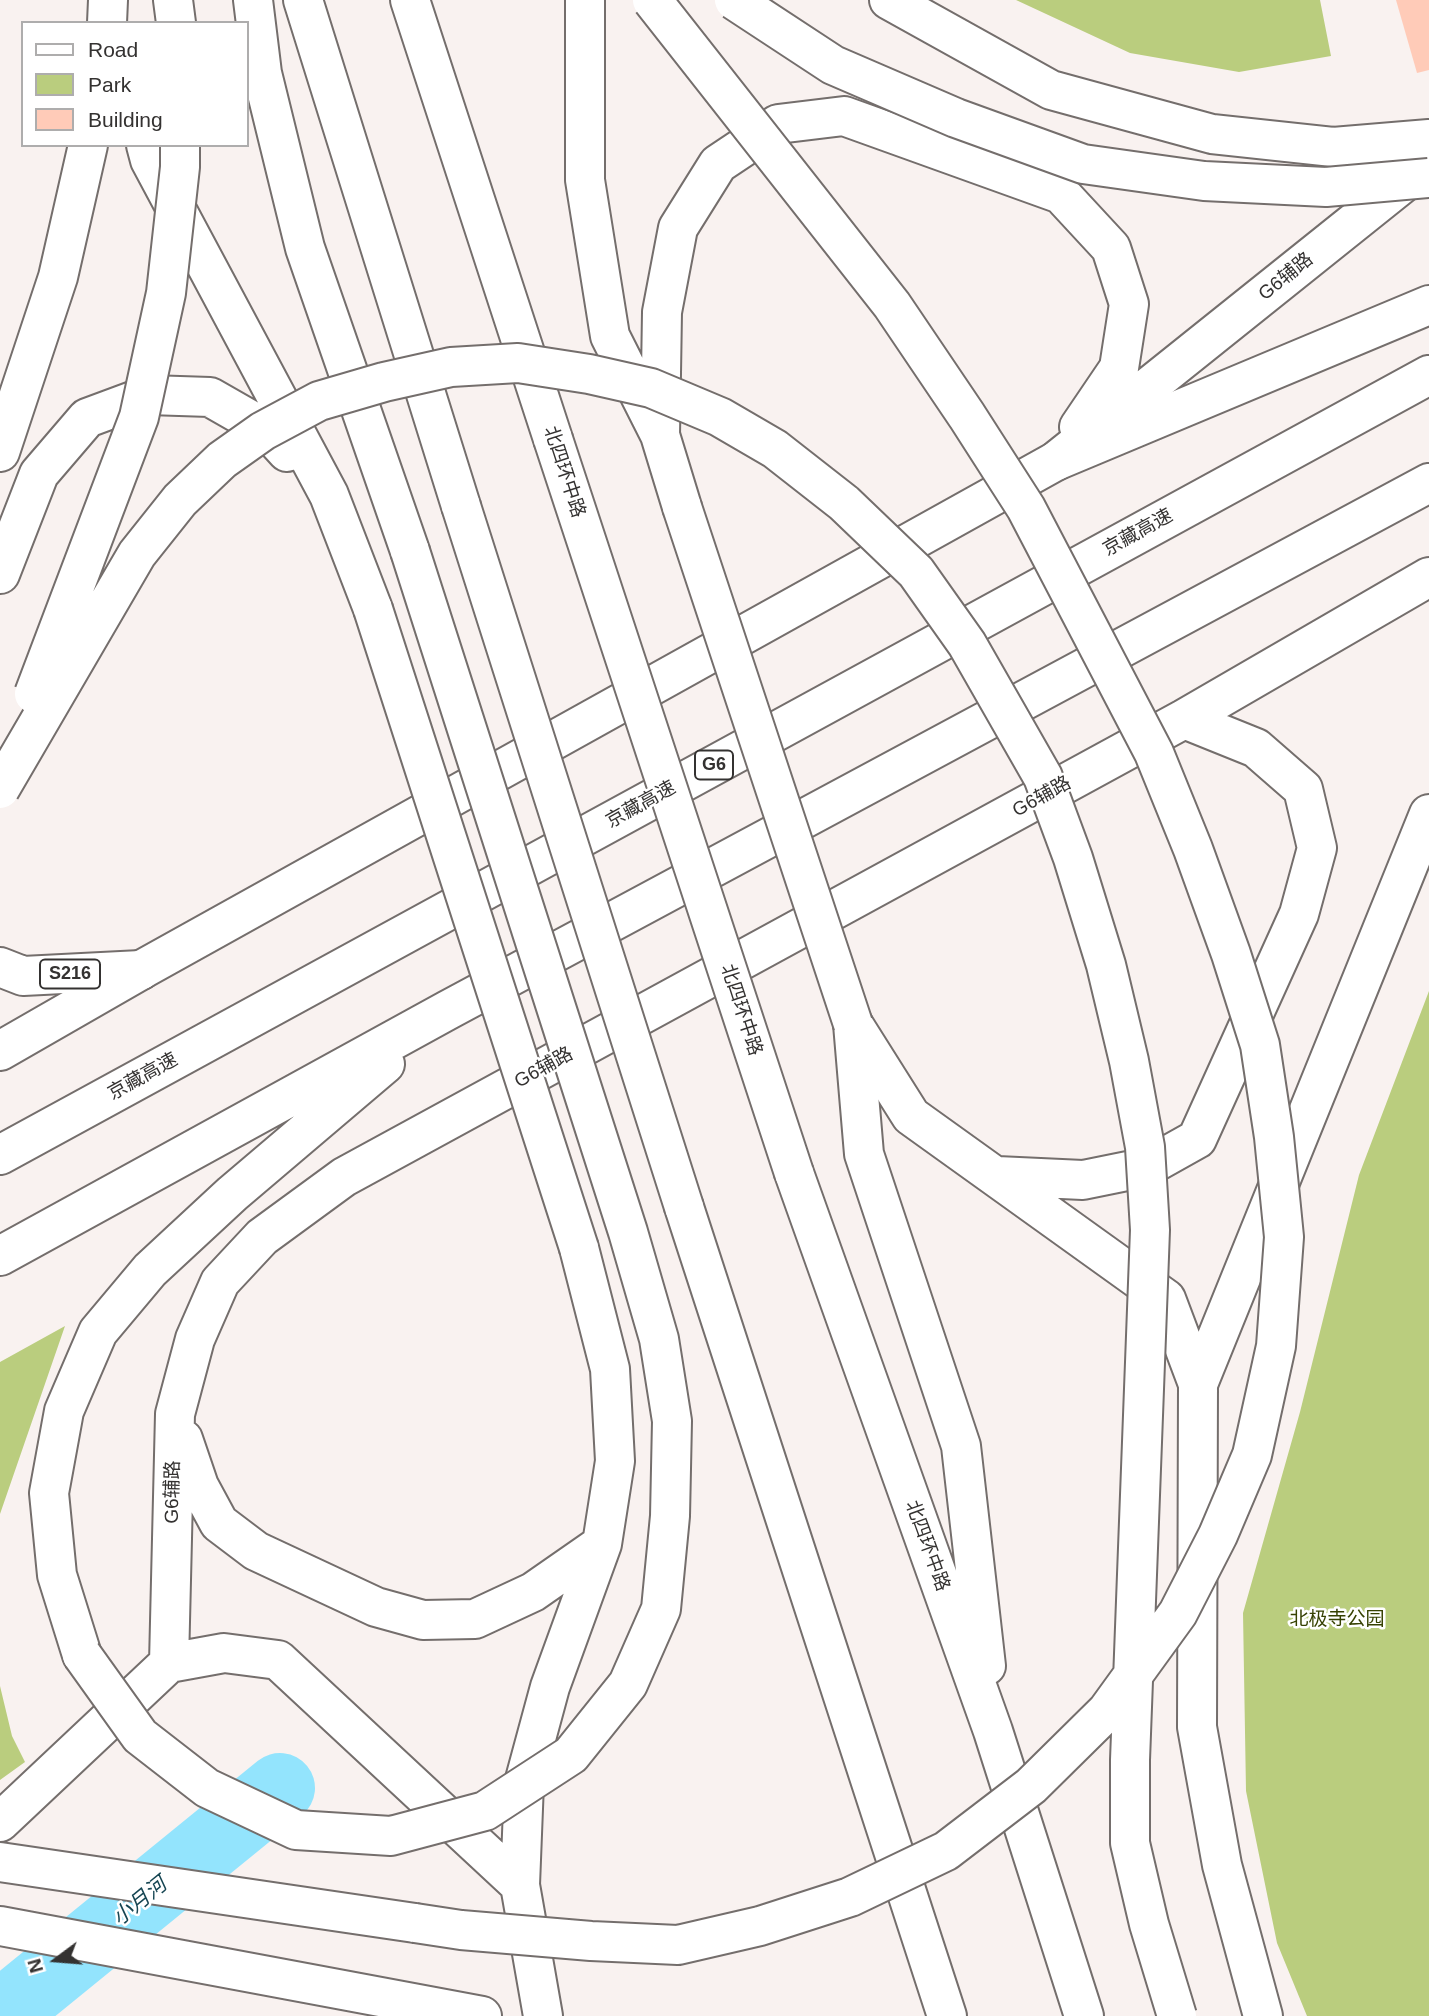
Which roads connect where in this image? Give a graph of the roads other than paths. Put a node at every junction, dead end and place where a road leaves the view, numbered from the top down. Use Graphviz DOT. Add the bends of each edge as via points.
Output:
graph roads {
  1 [pos="173,0"];
  2 [pos="253,0"];
  3 [pos="303,0"];
  4 [pos="410,0"];
  5 [pos="585,0"];
  6 [pos="652,0"];
  7 [pos="734,0"];
  8 [pos="889,0"];
  9 [pos="176,21"];
  10 [pos="1429,139"];
  11 [pos="88,147"];
  12 [pos="147,147"];
  13 [pos="180,147"];
  14 [pos="1429,162"];
  15 [pos="1429,178"];
  16 [pos="1429,304"];
  17 [pos="1429,375"];
  18 [pos="660,435"];
  19 [pos="0,452"];
  20 [pos="1056,461"];
  21 [pos="1429,484"];
  22 [pos="329,495"];
  23 [pos="0,574"];
  24 [pos="1429,577"];
  25 [pos="1184,719"];
  26 [pos="0,788"];
  27 [pos="1429,814"];
  28 [pos="0,967"];
  29 [pos="141,970"];
  30 [pos="448,1010"];
  31 [pos="853,1024"];
  32 [pos="0,1051"];
  33 [pos="0,1155"];
  34 [pos="997,1176"];
  35 [pos="0,1256"];
  36 [pos="1198,1384"];
  37 [pos="175,1413"];
  38 [pos="601,1544"];
  39 [pos="169,1663"];
  40 [pos="993,1731"];
  41 [pos="0,1822"];
  42 [pos="0,1862"];
  43 [pos="520,1885"];
  44 [pos="0,1926"];
  45 [pos="482,2016"];
  46 [pos="543,2016"];
  47 [pos="947,2016"];
  48 [pos="1084,2016"];
  49 [pos="1177,2016"];
  50 [pos="1263,2016"];
  1 -- 9 [label="main road"];
  2 -- 30 [label="main road, bridge" via="262,73 305,248 410,551 628,1232 659,1339 672,1421 670,1516 661,1609 628,1684 571,1755 485,1811 391,1836 296,1830 207,1788 140,1736 82,1655 57,1576 49,1493 64,1412 98,1332 150,1270"];
  3 -- 47 [label="main road, bridge" via="684,1207"];
  4 -- 40 [label="main road, 北四环中路, bridge" via="794,1173"];
  5 -- 18 [label="main road" via="585,180 610,336"];
  6 -- 42 [label="main road, bridge" via="892,305 967,416 1026,508 1154,753 1208,888 1260,1045 1274,1137 1283,1237 1281,1278 1276,1346 1252,1455 1178,1613 1107,1711 1031,1786 946,1851 850,1897 760,1926 678,1945 461,1930"];
  7 -- 15 [label="main road, bridge" via="833,65 956,118 1083,164 1204,181 1326,187"];
  8 -- 10 [label="main road" via="1051,90 1212,134 1333,147"];
  11 -- 19 [label="main road" via="58,277"];
  12 -- 22 [label="main road"];
  13 -- 26 [label="main road, bridge" via="166,293 138,416"];
  14 -- 20 [label="main road, G6辅路"];
  16 -- 20 [label="main road"];
  17 -- 33 [label="main road, 京藏高速 / G6"];
  18 -- 20 [label="main road" via="663,312 678,228 718,164 778,124 844,116 1060,194 1111,248 1129,304 1119,368"];
  18 -- 31 [label="main road, bridge"];
  20 -- 29 [label="main road, G6辅路"];
  21 -- 30 [label="main road"];
  22 -- 23 [label="main road" via="266,429 210,397 149,395 87,418 39,474"];
  22 -- 38 [label="main road, bridge" via="373,609 579,1248 610,1369 615,1461"];
  24 -- 25 [label="main road, G6辅路"];
  25 -- 34 [label="main road" via="1256,748 1303,789 1317,848 1299,914 1196,1139 1147,1167 1083,1180"];
  25 -- 37 [label="main road, G6辅路" via="344,1177 262,1237 220,1282 195,1339"];
  26 -- 49 [label="main road, bridge" via="137,554 180,500 222,460 263,431 320,401 384,382 451,367 519,363 650,388 720,416 775,449 844,503 916,572 967,644 1043,777 1106,965 1145,1147 1150,1230 1130,1843"];
  27 -- 36 [label="main road"];
  28 -- 29 [label="main road, G6辅路 / S216" via="23,976"];
  29 -- 32 [label="main road"];
  30 -- 35 [label="main road"];
  31 -- 34 [label="main road" via="911,1116"];
  31 -- 40 [label="main road" via="864,1154 961,1446"];
  34 -- 36 [label="main road" via="1166,1299"];
  36 -- 50 [label="main road" via="1197,1727 1222,1866"];
  37 -- 38 [label="main road" via="199,1486 219,1523 256,1551 376,1607 423,1620 475,1619 533,1592"];
  37 -- 39 [label="main road, G6辅路"];
  38 -- 43 [label="main road" via="550,1687 524,1783"];
  39 -- 41 [label="main road"];
  39 -- 43 [label="main road" via="224,1654 278,1660"];
  40 -- 48 [label="main road, 北四环中路"];
  43 -- 46 [label="main road"];
  44 -- 45 [label="main road"];
}
